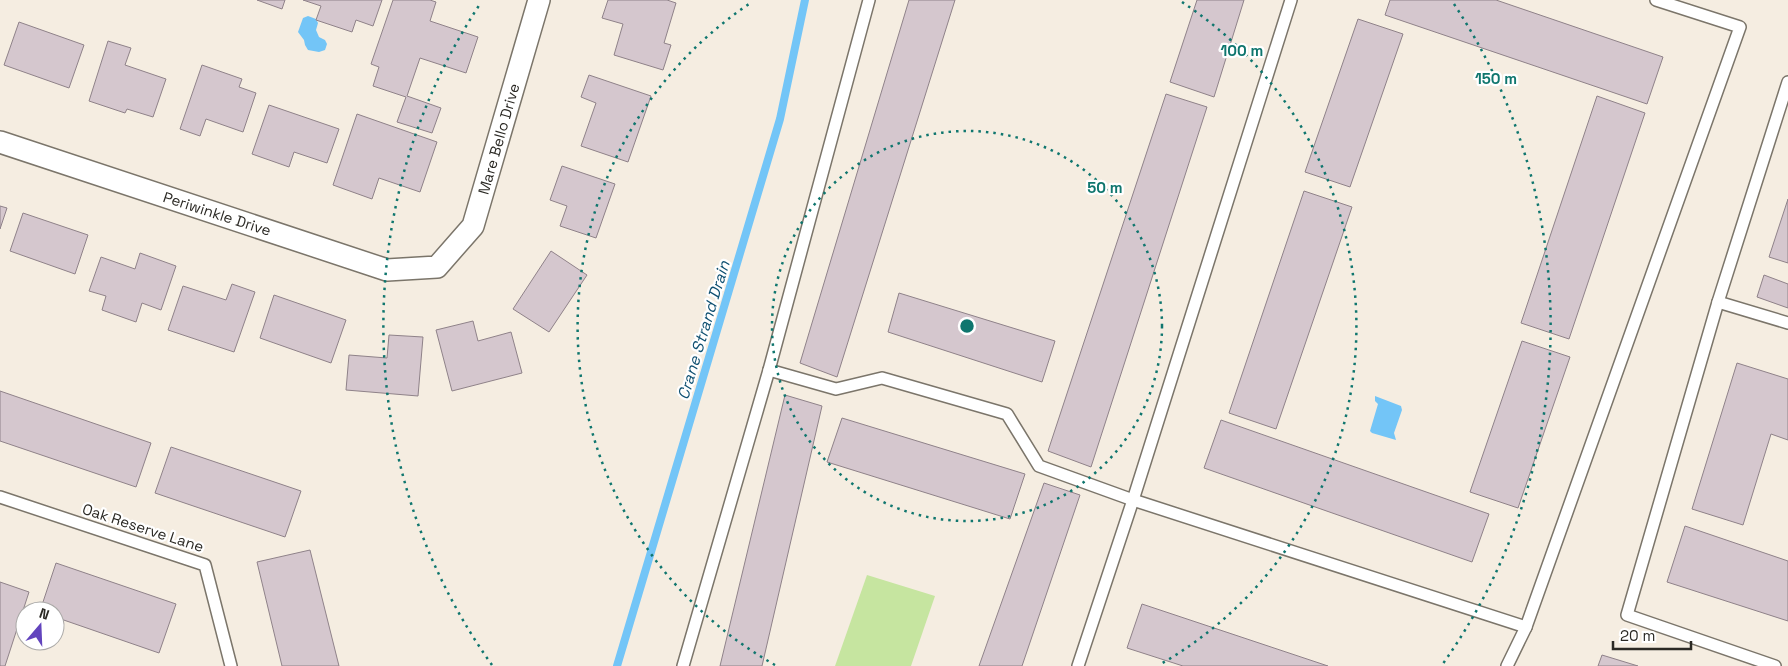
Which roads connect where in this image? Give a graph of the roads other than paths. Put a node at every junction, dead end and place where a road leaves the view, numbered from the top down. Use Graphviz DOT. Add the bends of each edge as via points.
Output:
graph roads {
  1 [pos="539,0"];
  2 [pos="869,0"];
  3 [pos="1291,0"];
  4 [pos="1656,0"];
  5 [pos="1788,82"];
  6 [pos="0,142"];
  7 [pos="437,267"];
  8 [pos="1718,302"];
  9 [pos="1788,323"];
  10 [pos="769,370"];
  11 [pos="0,496"];
  12 [pos="1133,500"];
  13 [pos="1526,627"];
  14 [pos="231,666"];
  15 [pos="682,666"];
  16 [pos="1078,666"];
  17 [pos="1508,666"];
  18 [pos="1772,666"];
  1 -- 7 [label="street, Mare Bello Drive" via="473,226"];
  2 -- 10 [label="lane"];
  3 -- 12 [label="lane"];
  4 -- 13 [label="lane" via="1740,27"];
  5 -- 8 [label="lane"];
  6 -- 7 [label="street, Periwinkle Drive" via="387,270"];
  8 -- 9 [label="lane"];
  8 -- 18 [label="lane" via="1627,615"];
  10 -- 12 [label="lane" via="836,388 882,378 1007,414 1039,466"];
  10 -- 15 [label="lane"];
  11 -- 14 [label="lane, Oak Reserve Lane" via="205,565"];
  12 -- 13 [label="lane"];
  12 -- 16 [label="lane"];
  13 -- 17 [label="lane"];
}
